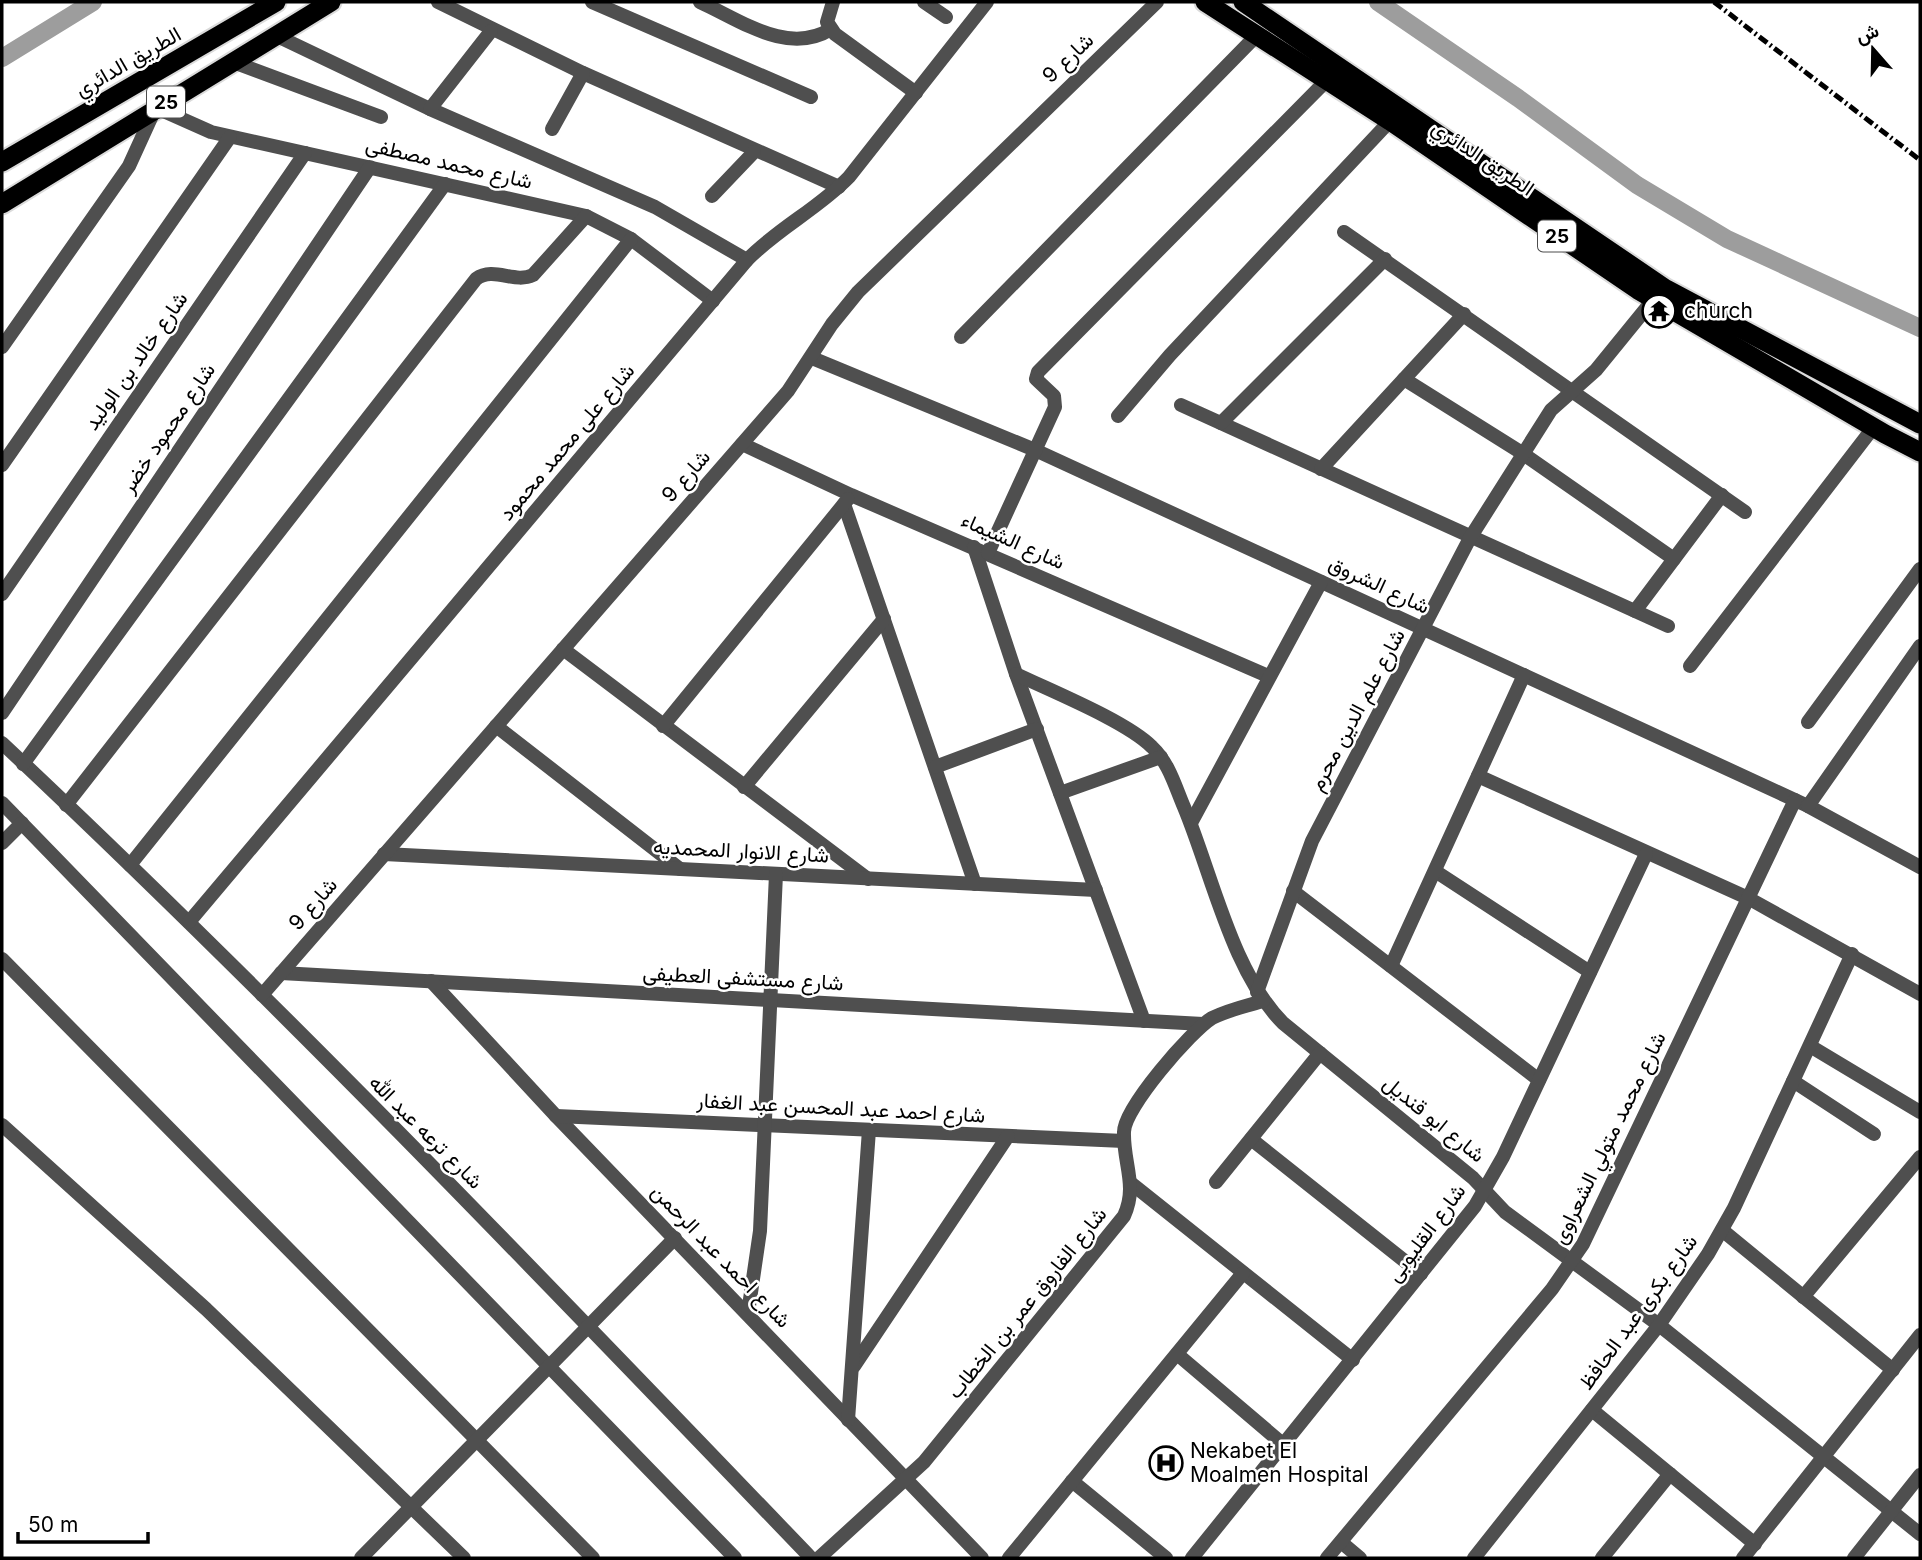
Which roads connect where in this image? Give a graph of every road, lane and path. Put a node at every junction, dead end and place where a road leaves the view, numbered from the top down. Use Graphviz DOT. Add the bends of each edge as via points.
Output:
graph roads {
  1 [pos="276,2"];
  2 [pos="331,2"];
  3 [pos="438,2"];
  4 [pos="592,2"];
  5 [pos="700,2"];
  6 [pos="833,2"];
  7 [pos="924,2"];
  8 [pos="987,2"];
  9 [pos="1157,2"];
  10 [pos="1205,2"];
  11 [pos="1243,2"];
  12 [pos="946,18"];
  13 [pos="831,29"];
  14 [pos="491,31"];
  15 [pos="1257,34"];
  16 [pos="277,36"];
  17 [pos="233,62"];
  18 [pos="583,73"];
  19 [pos="1327,80"];
  20 [pos="916,93"];
  21 [pos="811,97"];
  22 [pos="156,108"];
  23 [pos="430,108"];
  24 [pos="382,117"];
  25 [pos="1390,121"];
  26 [pos="552,129"];
  27 [pos="230,137"];
  28 [pos="754,152"];
  29 [pos="305,153"];
  30 [pos="2,162"];
  31 [pos="370,167"];
  32 [pos="445,184"];
  33 [pos="839,187"];
  34 [pos="712,196"];
  35 [pos="2,204"];
  36 [pos="586,216"];
  37 [pos="1344,232"];
  38 [pos="631,239"];
  39 [pos="1385,259"];
  40 [pos="747,260"];
  41 [pos="1653,300"];
  42 [pos="713,301"];
  43 [pos="1464,314"];
  44 [pos="961,337"];
  45 [pos="2,347"];
  46 [pos="812,358"];
  47 [pos="1404,379"];
  48 [pos="1574,389"];
  49 [pos="1877,400"];
  50 [pos="1181,405"];
  51 [pos="1118,416"];
  52 [pos="1221,423"];
  53 [pos="1868,425"];
  54 [pos="1920,425"];
  55 [pos="742,444"];
  56 [pos="1914,449"];
  57 [pos="1035,450"];
  58 [pos="1522,453"];
  59 [pos="2,466"];
  60 [pos="1321,469"];
  61 [pos="1722,495"];
  62 [pos="848,500"];
  63 [pos="1745,512"];
  64 [pos="1471,538"];
  65 [pos="981,550"];
  66 [pos="1674,559"];
  67 [pos="1920,569"];
  68 [pos="1321,582"];
  69 [pos="2,594"];
  70 [pos="1635,611"];
  71 [pos="884,619"];
  72 [pos="1668,625"];
  73 [pos="1423,629"];
  74 [pos="1920,646"];
  75 [pos="562,649"];
  76 [pos="1690,666"];
  77 [pos="1016,674"];
  78 [pos="1524,675"];
  79 [pos="1268,676"];
  80 [pos="2,713"];
  81 [pos="1808,722"];
  82 [pos="496,726"];
  83 [pos="663,726"];
  84 [pos="1037,729"];
  85 [pos="2,743"];
  86 [pos="1161,757"];
  87 [pos="23,764"];
  88 [pos="935,767"];
  89 [pos="1478,776"];
  90 [pos="744,787"];
  91 [pos="1060,793"];
  92 [pos="2,803"];
  93 [pos="1801,803"];
  94 [pos="66,805"];
  95 [pos="22,823"];
  96 [pos="1191,823"];
  97 [pos="2,843"];
  98 [pos="384,854"];
  99 [pos="1646,854"];
  100 [pos="130,866"];
  101 [pos="1920,867"];
  102 [pos="680,869"];
  103 [pos="1434,871"];
  104 [pos="776,874"];
  105 [pos="868,879"];
  106 [pos="975,884"];
  107 [pos="1096,890"];
  108 [pos="1293,891"];
  109 [pos="1748,898"];
  110 [pos="189,922"];
  111 [pos="1852,954"];
  112 [pos="2,959"];
  113 [pos="1391,966"];
  114 [pos="1590,972"];
  115 [pos="281,973"];
  116 [pos="431,981"];
  117 [pos="1920,994"];
  118 [pos="262,995"];
  119 [pos="1260,996"];
  120 [pos="771,1000"];
  121 [pos="1144,1021"];
  122 [pos="1203,1024"];
  123 [pos="1810,1046"];
  124 [pos="1320,1053"];
  125 [pos="1539,1080"];
  126 [pos="1793,1081"];
  127 [pos="1920,1112"];
  128 [pos="556,1116"];
  129 [pos="2,1125"];
  130 [pos="765,1125"];
  131 [pos="869,1130"];
  132 [pos="1874,1134"];
  133 [pos="1008,1136"];
  134 [pos="1251,1139"];
  135 [pos="1124,1141"];
  136 [pos="1920,1157"];
  137 [pos="1216,1182"];
  138 [pos="1132,1184"];
  139 [pos="1485,1190"];
  140 [pos="1722,1230"];
  141 [pos="675,1238"];
  142 [pos="1572,1261"];
  143 [pos="1243,1273"];
  144 [pos="1421,1274"];
  145 [pos="1803,1297"];
  146 [pos="748,1313"];
  147 [pos="1659,1325"];
  148 [pos="588,1326"];
  149 [pos="1920,1335"];
  150 [pos="1177,1353"];
  151 [pos="1353,1360"];
  152 [pos="548,1365"];
  153 [pos="853,1367"];
  154 [pos="1893,1370"];
  155 [pos="1592,1410"];
  156 [pos="848,1420"];
  157 [pos="477,1437"];
  158 [pos="1284,1445"];
  159 [pos="1824,1458"];
  160 [pos="1670,1474"];
  161 [pos="1920,1475"];
  162 [pos="906,1481"];
  163 [pos="1072,1481"];
  164 [pos="411,1505"];
  165 [pos="1891,1511"];
  166 [pos="1920,1534"];
  167 [pos="1340,1542"];
  168 [pos="1755,1544"];
  169 [pos="361,1558"];
  170 [pos="464,1558"];
  171 [pos="593,1558"];
  172 [pos="735,1558"];
  173 [pos="811,1558"];
  174 [pos="819,1558"];
  175 [pos="982,1558"];
  176 [pos="1009,1558"];
  177 [pos="1166,1558"];
  178 [pos="1192,1558"];
  179 [pos="1327,1558"];
  180 [pos="1360,1558"];
  181 [pos="1474,1558"];
  182 [pos="1602,1558"];
  183 [pos="1743,1558"];
  184 [pos="1854,1558"];
  1 -- 30 [label="highway, الطريق الدائري / 25"];
  2 -- 16 [label="highway, 25"];
  3 -- 14 [label="street"];
  4 -- 21 [label="street"];
  5 -- 13 [label="street" via="787,40 810,39"];
  6 -- 13 [label="street" via="827,13"];
  7 -- 12 [label="street"];
  8 -- 20 [label="street, شارع على محمد محمود"];
  9 -- 46 [label="street, شارع 9" via="858,292"];
  10 -- 15 [label="highway, الطريق الدائري / 25"];
  11 -- 49 [label="highway, الطريق الدائري / 25" via="1666,289"];
  13 -- 20 [label="street"];
  14 -- 18 [label="street"];
  14 -- 23 [label="street"];
  15 -- 19 [label="highway, الطريق الدائري / 25"];
  15 -- 44 [label="street"];
  16 -- 17 [label="highway, 25"];
  16 -- 23 [label="street"];
  17 -- 22 [label="highway, 25"];
  17 -- 24 [label="street"];
  18 -- 26 [label="street"];
  18 -- 28 [label="street"];
  19 -- 25 [label="highway, الطريق الدائري / 25"];
  19 -- 57 [label="street" via="1038,372 1036,379 1056,401"];
  20 -- 33 [label="street, شارع على محمد محمود"];
  22 -- 27 [label="street, شارع محمد مصطفى" via="192,126"];
  22 -- 35 [label="highway, 25"];
  22 -- 45 [label="street" via="129,166"];
  23 -- 40 [label="street" via="655,207"];
  25 -- 41 [label="highway, الطريق الدائري / 25"];
  25 -- 51 [label="street"];
  27 -- 29 [label="street, شارع محمد مصطفى"];
  27 -- 59 [label="street"];
  28 -- 33 [label="street"];
  28 -- 34 [label="street"];
  29 -- 31 [label="street, شارع محمد مصطفى"];
  29 -- 69 [label="street, شارع خالد بن الوليد"];
  31 -- 32 [label="street, شارع محمد مصطفى"];
  31 -- 80 [label="street, شارع محمود خضر"];
  32 -- 36 [label="street, شارع محمد مصطفى"];
  32 -- 87 [label="street"];
  33 -- 40 [label="street, شارع على محمد محمود" via="778,230"];
  36 -- 38 [label="street, شارع محمد مصطفى"];
  36 -- 94 [label="street" via="533,275 486,274 476,279"];
  37 -- 39 [label="street"];
  38 -- 42 [label="street, شارع محمد مصطفى"];
  38 -- 100 [label="street"];
  39 -- 43 [label="street"];
  39 -- 52 [label="street"];
  40 -- 42 [label="street, شارع على محمد محمود"];
  41 -- 48 [label="street, شارع علم الدين محرم" via="1596,370"];
  41 -- 53 [label="highway, الطريق الدائري / 25"];
  42 -- 110 [label="street, شارع على محمد محمود"];
  43 -- 47 [label="street"];
  43 -- 48 [label="street"];
  46 -- 55 [label="street, شارع 9"];
  46 -- 57 [label="street, شارع الشروق"];
  47 -- 58 [label="street"];
  47 -- 60 [label="street"];
  48 -- 58 [label="street, شارع علم الدين محرم" via="1557,403"];
  48 -- 61 [label="street"];
  49 -- 53 [label="highway"];
  49 -- 54 [label="highway, الطريق الدائري / 25"];
  50 -- 52 [label="street"];
  52 -- 60 [label="street"];
  53 -- 56 [label="highway, الطريق الدائري / 25"];
  53 -- 76 [label="street"];
  54 -- 56 [label="highway" via="1909,435"];
  55 -- 62 [label="street, شارع الشيماء"];
  55 -- 75 [label="street, شارع 9"];
  57 -- 65 [label="street"];
  57 -- 68 [label="street, شارع الشروق"];
  58 -- 64 [label="street, شارع علم الدين محرم"];
  58 -- 66 [label="street"];
  60 -- 64 [label="street"];
  61 -- 63 [label="street"];
  61 -- 66 [label="street"];
  62 -- 65 [label="street, شارع الشيماء"];
  62 -- 71 [label="street"];
  62 -- 83 [label="street"];
  64 -- 70 [label="street"];
  64 -- 73 [label="street, شارع علم الدين محرم"];
  65 -- 77 [label="street"];
  65 -- 79 [label="street, شارع الشيماء"];
  66 -- 70 [label="street"];
  67 -- 81 [label="street"];
  68 -- 73 [label="street, شارع الشروق"];
  68 -- 79 [label="street"];
  70 -- 72 [label="street"];
  71 -- 88 [label="street"];
  71 -- 90 [label="street"];
  73 -- 78 [label="street, شارع الشروق"];
  73 -- 108 [label="street, شارع علم الدين محرم" via="1312,841"];
  74 -- 93 [label="street, شارع محمد متولي الشعراوى"];
  75 -- 82 [label="street, شارع 9"];
  75 -- 83 [label="street"];
  77 -- 84 [label="street"];
  77 -- 86 [label="street, شارع ابو قنديل" via="1141,737"];
  78 -- 89 [label="street"];
  78 -- 93 [label="street, شارع الشروق"];
  79 -- 96 [label="street"];
  82 -- 98 [label="street, شارع 9"];
  82 -- 102 [label="street"];
  83 -- 90 [label="street"];
  84 -- 88 [label="street"];
  84 -- 91 [label="street"];
  85 -- 87 [label="street, شارع ترعه عبد الله"];
  86 -- 91 [label="street"];
  86 -- 96 [label="street, شارع ابو قنديل"];
  87 -- 94 [label="street, شارع ترعه عبد الله"];
  88 -- 106 [label="street"];
  89 -- 99 [label="street"];
  89 -- 103 [label="street"];
  90 -- 105 [label="street"];
  91 -- 107 [label="street"];
  92 -- 95 [label="street"];
  93 -- 101 [label="street, شارع الشروق"];
  93 -- 109 [label="street, شارع محمد متولي الشعراوى"];
  94 -- 100 [label="street, شارع ترعه عبد الله"];
  95 -- 97 [label="street"];
  95 -- 152 [label="street"];
  96 -- 119 [label="street, شارع ابو قنديل" via="1246,971"];
  98 -- 102 [label="street, شارع الانوار المحمديه"];
  98 -- 115 [label="street, شارع 9"];
  99 -- 109 [label="street"];
  99 -- 114 [label="street, شارع القليوبى"];
  100 -- 110 [label="street, شارع ترعه عبد الله"];
  102 -- 104 [label="street, شارع الانوار المحمديه"];
  103 -- 113 [label="street"];
  103 -- 114 [label="street"];
  104 -- 105 [label="street, شارع الانوار المحمديه"];
  104 -- 120 [label="street"];
  105 -- 106 [label="street, شارع الانوار المحمديه"];
  106 -- 107 [label="street, شارع الانوار المحمديه"];
  107 -- 121 [label="street"];
  108 -- 113 [label="street"];
  108 -- 119 [label="street, شارع علم الدين محرم"];
  109 -- 111 [label="street"];
  109 -- 142 [label="street, شارع محمد متولي الشعراوى" via="1592,1229"];
  110 -- 118 [label="street, شارع ترعه عبد الله"];
  111 -- 117 [label="street"];
  111 -- 123 [label="street, شارع بكرى عبد الحافظ"];
  112 -- 157 [label="street"];
  113 -- 125 [label="street"];
  114 -- 125 [label="street, شارع القليوبى"];
  115 -- 116 [label="street, شارع مستشفى العطيفى"];
  115 -- 118 [label="street, شارع 9"];
  116 -- 120 [label="street, شارع مستشفى العطيفى"];
  116 -- 128 [label="street, شارع احمد عبد الرحمن"];
  118 -- 148 [label="street, شارع ترعه عبد الله"];
  119 -- 122 [label="street, شارع الفاروق عمر بن الخطاب"];
  119 -- 124 [label="street, شارع ابو قنديل" via="1283,1023"];
  120 -- 121 [label="street, شارع مستشفى العطيفى"];
  120 -- 130 [label="street"];
  121 -- 122 [label="street, شارع مستشفى العطيفى"];
  122 -- 135 [label="street, شارع الفاروق عمر بن الخطاب" via="1130,1111"];
  123 -- 126 [label="street, شارع بكرى عبد الحافظ"];
  123 -- 127 [label="street"];
  124 -- 134 [label="street"];
  124 -- 139 [label="street, شارع ابو قنديل"];
  125 -- 139 [label="street, شارع القليوبى"];
  126 -- 132 [label="street"];
  126 -- 140 [label="street, شارع بكرى عبد الحافظ"];
  128 -- 130 [label="street, شارع احمد عبد المحسن عبد الغفار"];
  128 -- 141 [label="street, شارع احمد عبد الرحمن"];
  129 -- 164 [label="street" via="206,1309"];
  130 -- 131 [label="street, شارع احمد عبد المحسن عبد الغفار"];
  130 -- 146 [label="street" via="760,1231"];
  131 -- 133 [label="street, شارع احمد عبد المحسن عبد الغفار"];
  131 -- 153 [label="street"];
  133 -- 135 [label="street, شارع احمد عبد المحسن عبد الغفار"];
  133 -- 153 [label="street"];
  134 -- 137 [label="street"];
  134 -- 144 [label="street"];
  135 -- 138 [label="street, شارع الفاروق عمر بن الخطاب"];
  136 -- 145 [label="street"];
  138 -- 143 [label="street"];
  138 -- 162 [label="street, شارع الفاروق عمر بن الخطاب" via="1124,1216"];
  139 -- 142 [label="street, شارع ابو قنديل" via="1505,1212"];
  139 -- 144 [label="street, شارع القليوبى"];
  140 -- 145 [label="street"];
  140 -- 147 [label="street, شارع بكرى عبد الحافظ"];
  141 -- 146 [label="street, شارع احمد عبد الرحمن"];
  141 -- 148 [label="street"];
  142 -- 147 [label="street, شارع ابو قنديل"];
  142 -- 167 [label="street, شارع محمد متولي الشعراوى"];
  143 -- 150 [label="street"];
  143 -- 151 [label="street"];
  144 -- 151 [label="street, شارع القليوبى"];
  145 -- 154 [label="street"];
  146 -- 156 [label="street, شارع احمد عبد الرحمن"];
  147 -- 155 [label="street, شارع بكرى عبد الحافظ"];
  147 -- 159 [label="street, شارع ابو قنديل"];
  148 -- 152 [label="street"];
  148 -- 173 [label="street, شارع ترعه عبد الله"];
  149 -- 154 [label="street"];
  150 -- 158 [label="street"];
  150 -- 163 [label="street"];
  151 -- 158 [label="street, شارع القليوبى"];
  152 -- 157 [label="street"];
  152 -- 172 [label="street"];
  153 -- 156 [label="street"];
  154 -- 159 [label="street"];
  155 -- 160 [label="street"];
  155 -- 181 [label="street, شارع بكرى عبد الحافظ"];
  156 -- 162 [label="street, شارع احمد عبد الرحمن"];
  157 -- 164 [label="street"];
  157 -- 171 [label="street"];
  158 -- 178 [label="street, شارع القليوبى"];
  159 -- 165 [label="street, شارع ابو قنديل"];
  159 -- 168 [label="street"];
  160 -- 168 [label="street"];
  160 -- 182 [label="street"];
  161 -- 165 [label="street"];
  162 -- 174 [label="street, شارع الفاروق عمر بن الخطاب"];
  162 -- 175 [label="street, شارع احمد عبد الرحمن"];
  163 -- 176 [label="street"];
  163 -- 177 [label="street"];
  164 -- 169 [label="street"];
  164 -- 170 [label="street"];
  165 -- 166 [label="street, شارع ابو قنديل"];
  165 -- 184 [label="street"];
  167 -- 179 [label="street, شارع محمد متولي الشعراوى"];
  167 -- 180 [label="street"];
  168 -- 183 [label="street"];
}
